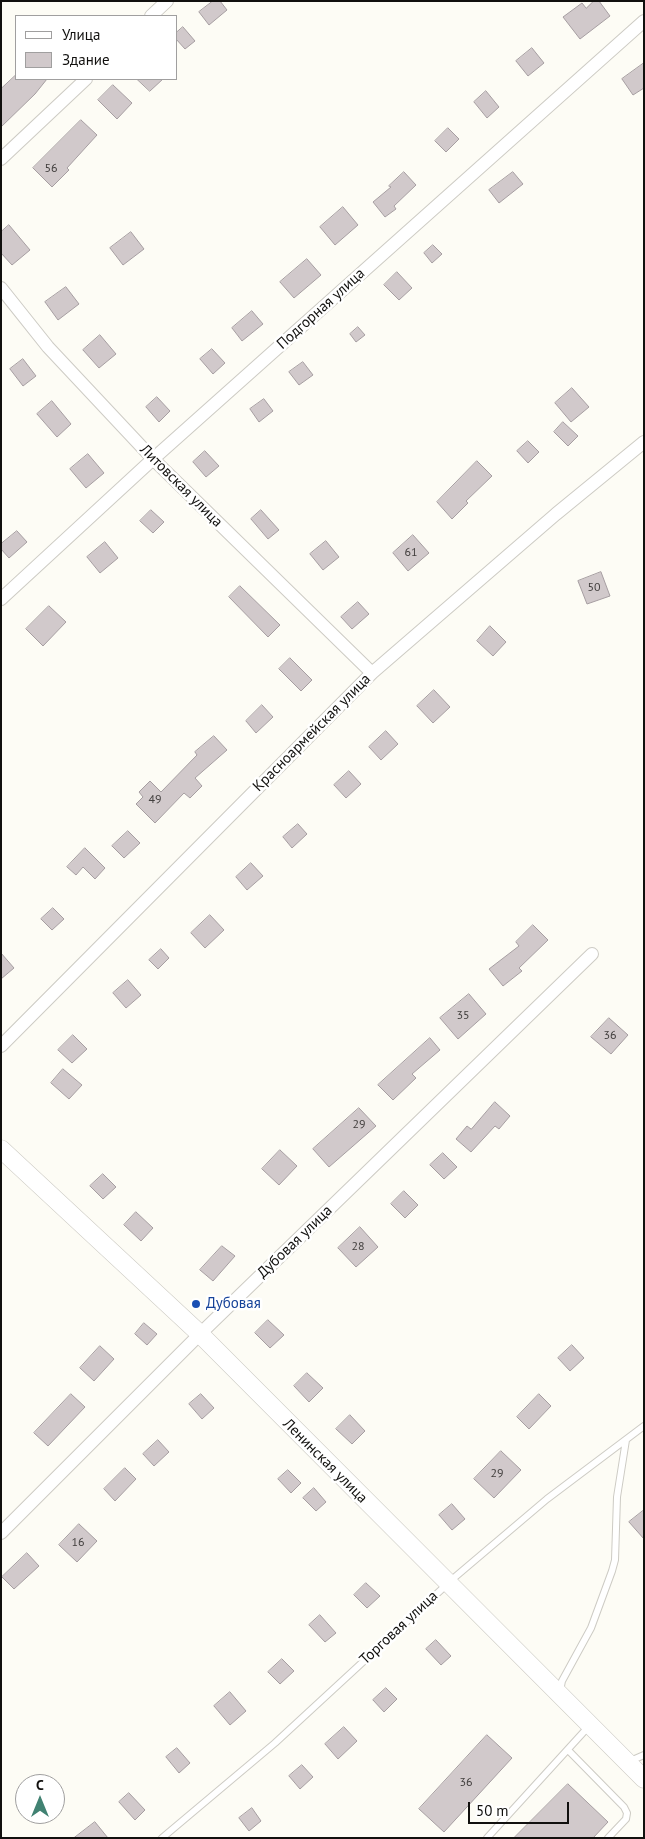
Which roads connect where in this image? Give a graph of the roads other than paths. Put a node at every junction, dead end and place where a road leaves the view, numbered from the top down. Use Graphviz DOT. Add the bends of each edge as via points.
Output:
graph roads {
  1 [pos="167,1"];
  2 [pos="152,15"];
  3 [pos="644,21"];
  4 [pos="85,80"];
  5 [pos="1,159"];
  6 [pos="1,288"];
  7 [pos="644,442"];
  8 [pos="153,459"];
  9 [pos="1,599"];
  10 [pos="372,673"];
  11 [pos="592,954"];
  12 [pos="1,1046"];
  13 [pos="1,1148"];
  14 [pos="200,1334"];
  15 [pos="644,1426"];
  16 [pos="626,1440"];
  17 [pos="1,1533"];
  18 [pos="448,1584"];
  19 [pos="559,1694"];
  20 [pos="591,1724"];
  21 [pos="568,1750"];
  22 [pos="644,1754"];
  23 [pos="627,1762"];
  24 [pos="644,1778"];
  25 [pos="162,1838"];
  26 [pos="487,1838"];
  27 [pos="608,1838"];
  1 -- 2 [label="street"];
  3 -- 8 [label="street, Подгорная улица"];
  4 -- 5 [label="street"];
  6 -- 8 [label="street, Литовская улица" via="48,347"];
  7 -- 10 [label="street, Красноармейская улица"];
  8 -- 9 [label="street, Подгорная улица"];
  8 -- 10 [label="street, Литовская улица"];
  10 -- 12 [label="street, Красноармейская улица"];
  11 -- 14 [label="street, Дубовая улица"];
  13 -- 14 [label="main road, Ленинская улица"];
  14 -- 17 [label="street, Дубовая улица"];
  14 -- 18 [label="main road, Ленинская улица"];
  15 -- 16 [label="lane, Торговая улица"];
  16 -- 18 [label="lane, Торговая улица" via="547,1499"];
  16 -- 19 [label="lane" via="617,1497 615,1560 591,1628 562,1681"];
  18 -- 19 [label="main road, Ленинская улица"];
  18 -- 25 [label="lane, Торговая улица" via="274,1743"];
  19 -- 20 [label="main road, Ленинская улица"];
  20 -- 21 [label="lane"];
  20 -- 23 [label="main road, Ленинская улица"];
  21 -- 26 [label="lane"];
  21 -- 27 [label="lane" via="627,1813 626,1819"];
  22 -- 23 [label="lane"];
  23 -- 24 [label="main road, Ленинская улица"];
}
